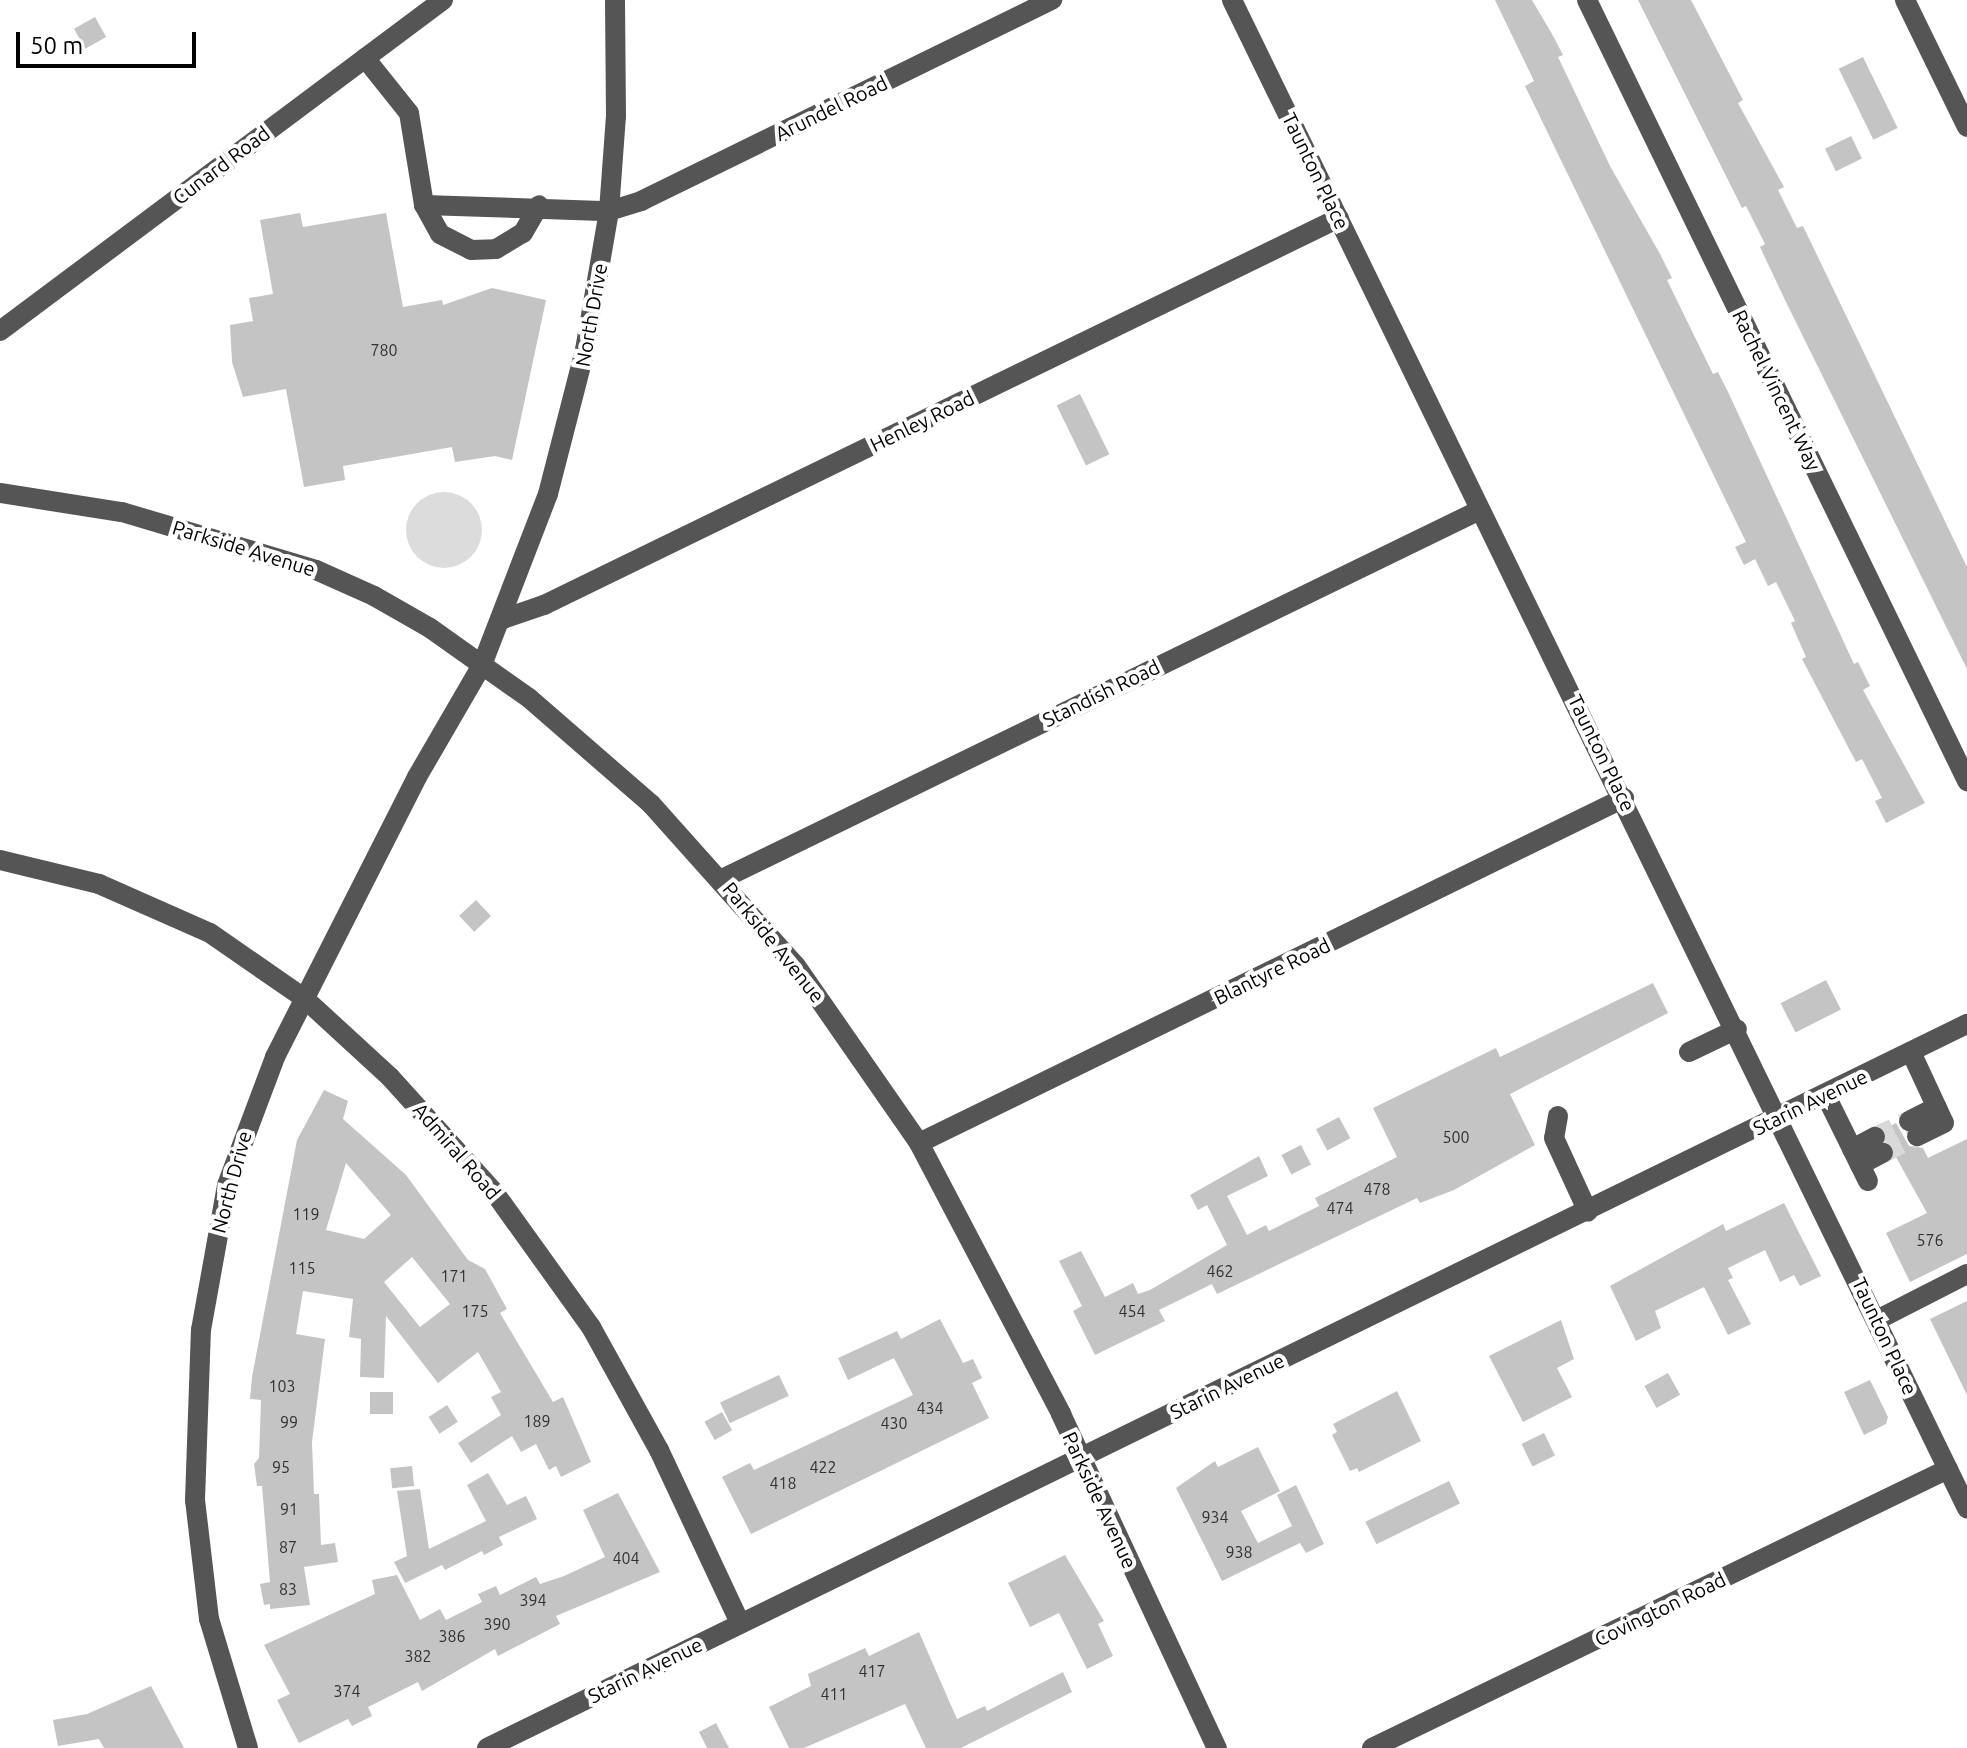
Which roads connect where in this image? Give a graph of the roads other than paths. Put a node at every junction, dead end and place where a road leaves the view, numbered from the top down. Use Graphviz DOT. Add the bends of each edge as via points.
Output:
graph roads {
  1 [pos="443,0"];
  2 [pos="615,0"];
  3 [pos="1052,0"];
  4 [pos="1232,0"];
  5 [pos="1587,0"];
  6 [pos="1905,0"];
  7 [pos="365,58"];
  8 [pos="1967,127"];
  9 [pos="424,205"];
  10 [pos="539,205"];
  11 [pos="609,211"];
  12 [pos="1339,218"];
  13 [pos="0,331"];
  14 [pos="0,493"];
  15 [pos="1480,510"];
  16 [pos="503,619"];
  17 [pos="482,665"];
  18 [pos="1967,781"];
  19 [pos="1624,798"];
  20 [pos="0,860"];
  21 [pos="722,879"];
  22 [pos="304,998"];
  23 [pos="1967,1024"];
  24 [pos="1737,1029"];
  25 [pos="1689,1052"];
  26 [pos="1911,1052"];
  27 [pos="1825,1094"];
  28 [pos="1558,1116"];
  29 [pos="1781,1117"];
  30 [pos="1913,1129"];
  31 [pos="919,1143"];
  32 [pos="1879,1145"];
  33 [pos="1588,1212"];
  34 [pos="1967,1274"];
  35 [pos="1877,1320"];
  36 [pos="1080,1457"];
  37 [pos="1948,1469"];
  38 [pos="1967,1508"];
  39 [pos="740,1623"];
  40 [pos="248,1748"];
  41 [pos="487,1748"];
  42 [pos="1217,1748"];
  43 [pos="1372,1748"];
  1 -- 7 [label="street, Cunard Road"];
  2 -- 11 [label="street, North Drive" via="616,116"];
  3 -- 11 [label="street, Arundel Road" via="641,201"];
  4 -- 12 [label="street, Taunton Place"];
  5 -- 18 [label="street, Rachel Vincent Way"];
  6 -- 8 [label="street"];
  7 -- 9 [label="street" via="409,113"];
  7 -- 13 [label="street, Cunard Road"];
  9 -- 10 [label="street"];
  9 -- 10 [label="street" via="434,227 448,240 483,251 523,233"];
  10 -- 11 [label="street"];
  11 -- 16 [label="street, North Drive" via="569,423"];
  12 -- 15 [label="street, Taunton Place"];
  12 -- 16 [label="street, Henley Road" via="544,605"];
  14 -- 17 [label="street, Parkside Avenue" via="122,512 316,570 408,615"];
  15 -- 19 [label="street, Taunton Place"];
  15 -- 21 [label="street, Standish Road"];
  16 -- 17 [label="street, North Drive"];
  17 -- 21 [label="street, Parkside Avenue" via="575,734"];
  17 -- 22 [label="street, North Drive" via="417,777"];
  19 -- 24 [label="street, Taunton Place"];
  19 -- 31 [label="street, Blantyre Road"];
  20 -- 22 [label="street, Admiral Road" via="86,880 156,906 210,933"];
  21 -- 31 [label="street, Parkside Avenue" via="830,1011"];
  22 -- 39 [label="street, Admiral Road" via="440,1129 545,1258 615,1367"];
  22 -- 40 [label="street, North Drive" via="249,1115 227,1185 212,1257 195,1400 195,1500 203,1580 223,1676"];
  23 -- 26 [label="street, Starin Avenue"];
  24 -- 25 [label="street"];
  24 -- 29 [label="street, Taunton Place"];
  26 -- 27 [label="street, Starin Avenue"];
  26 -- 30 [label="street" via="1944,1123"];
  27 -- 29 [label="street, Starin Avenue"];
  27 -- 32 [label="street" via="1860,1165"];
  28 -- 33 [label="street" via="1554,1138"];
  29 -- 33 [label="street, Starin Avenue"];
  29 -- 35 [label="street, Taunton Place"];
  31 -- 36 [label="street, Parkside Avenue"];
  33 -- 36 [label="street, Starin Avenue"];
  34 -- 35 [label="street"];
  35 -- 37 [label="street, Taunton Place"];
  36 -- 39 [label="street, Starin Avenue"];
  36 -- 42 [label="street, Parkside Avenue"];
  37 -- 38 [label="street, Taunton Place"];
  37 -- 43 [label="street, Covington Road"];
  39 -- 41 [label="street, Starin Avenue"];
}
